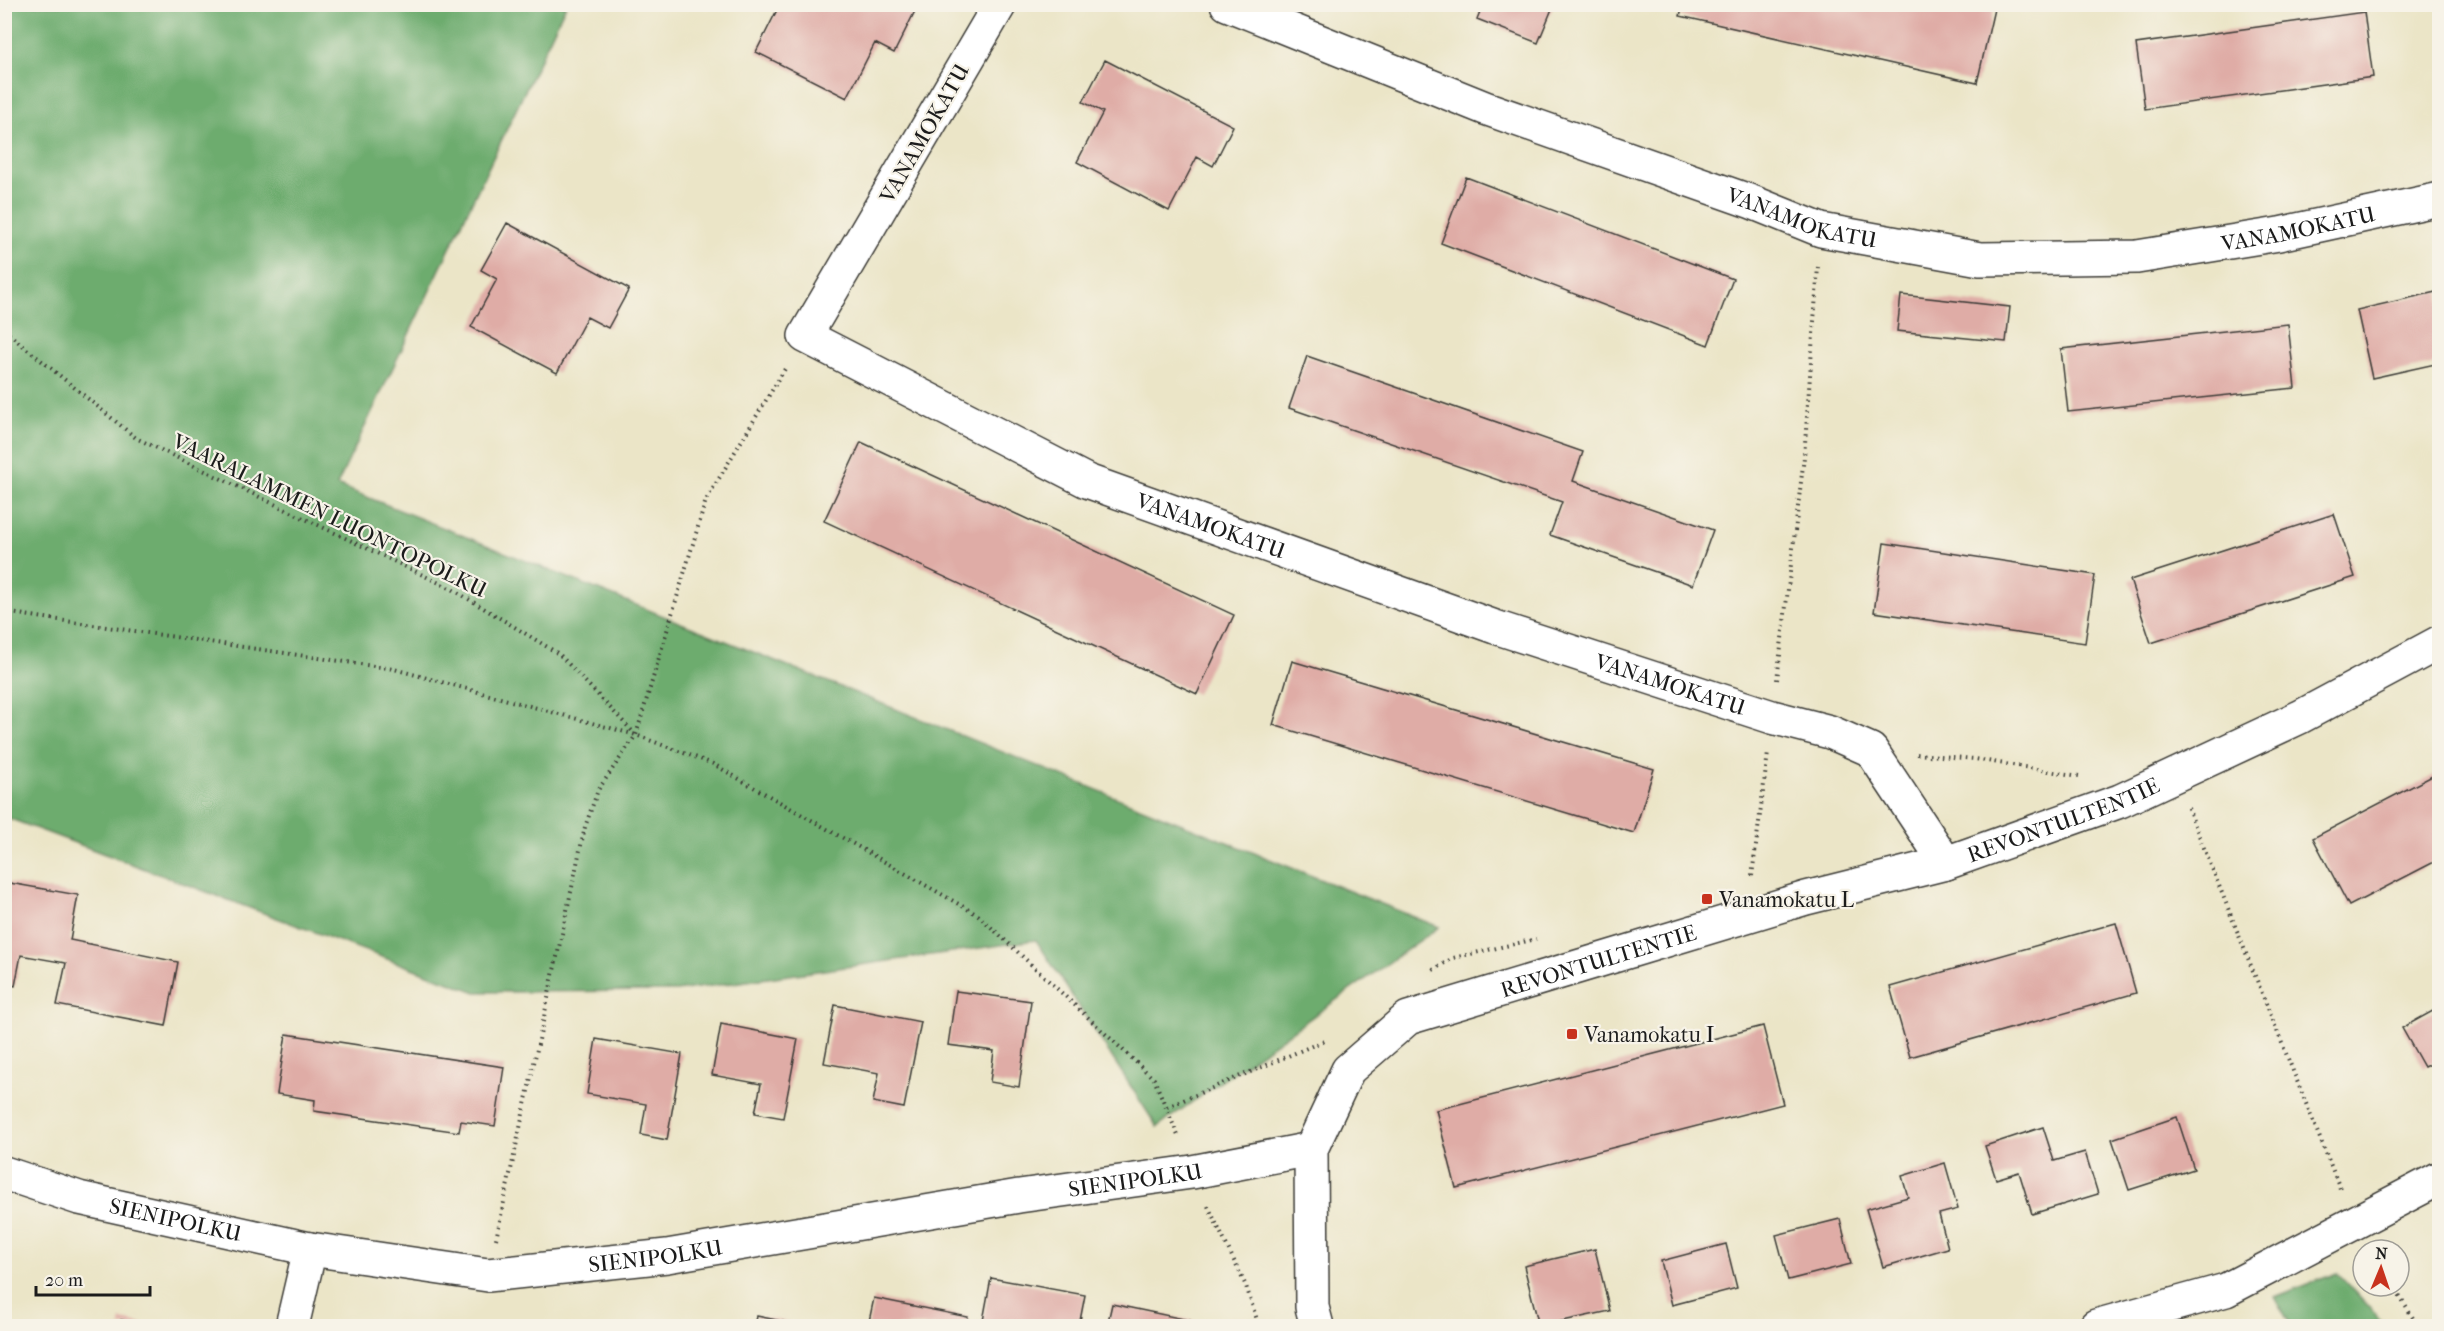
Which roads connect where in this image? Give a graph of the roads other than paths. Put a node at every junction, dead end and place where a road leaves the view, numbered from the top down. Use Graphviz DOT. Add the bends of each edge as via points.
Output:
graph roads {
  1 [pos="1000,4"];
  2 [pos="1227,4"];
  3 [pos="2439,199"];
  4 [pos="2439,642"];
  5 [pos="1946,863"];
  6 [pos="1311,1149"];
  7 [pos="4,1173"];
  8 [pos="2439,1178"];
  9 [pos="310,1249"];
  10 [pos="292,1326"];
  11 [pos="1317,1326"];
  12 [pos="2096,1326"];
  1 -- 5 [label="street, VANAMOKATU" via="806,336 1087,481 1495,627 1772,717 1830,732 1871,750"];
  2 -- 3 [label="street, VANAMOKATU" via="1485,108 1821,230 1980,259 2137,257 2279,234"];
  4 -- 5 [label="street, REVONTULTENTIE" via="2300,717 2120,801"];
  5 -- 6 [label="street, REVONTULTENTIE" via="1806,898 1408,1018 1348,1070"];
  6 -- 9 [label="street, SIENIPOLKU" via="1192,1172 1031,1194 667,1256 488,1275"];
  6 -- 11 [label="street, REVONTULTENTIE" via="1312,1307"];
  7 -- 9 [label="street, SIENIPOLKU" via="79,1198"];
  8 -- 12 [label="street" via="2226,1290"];
  9 -- 10 [label="street"];
}
